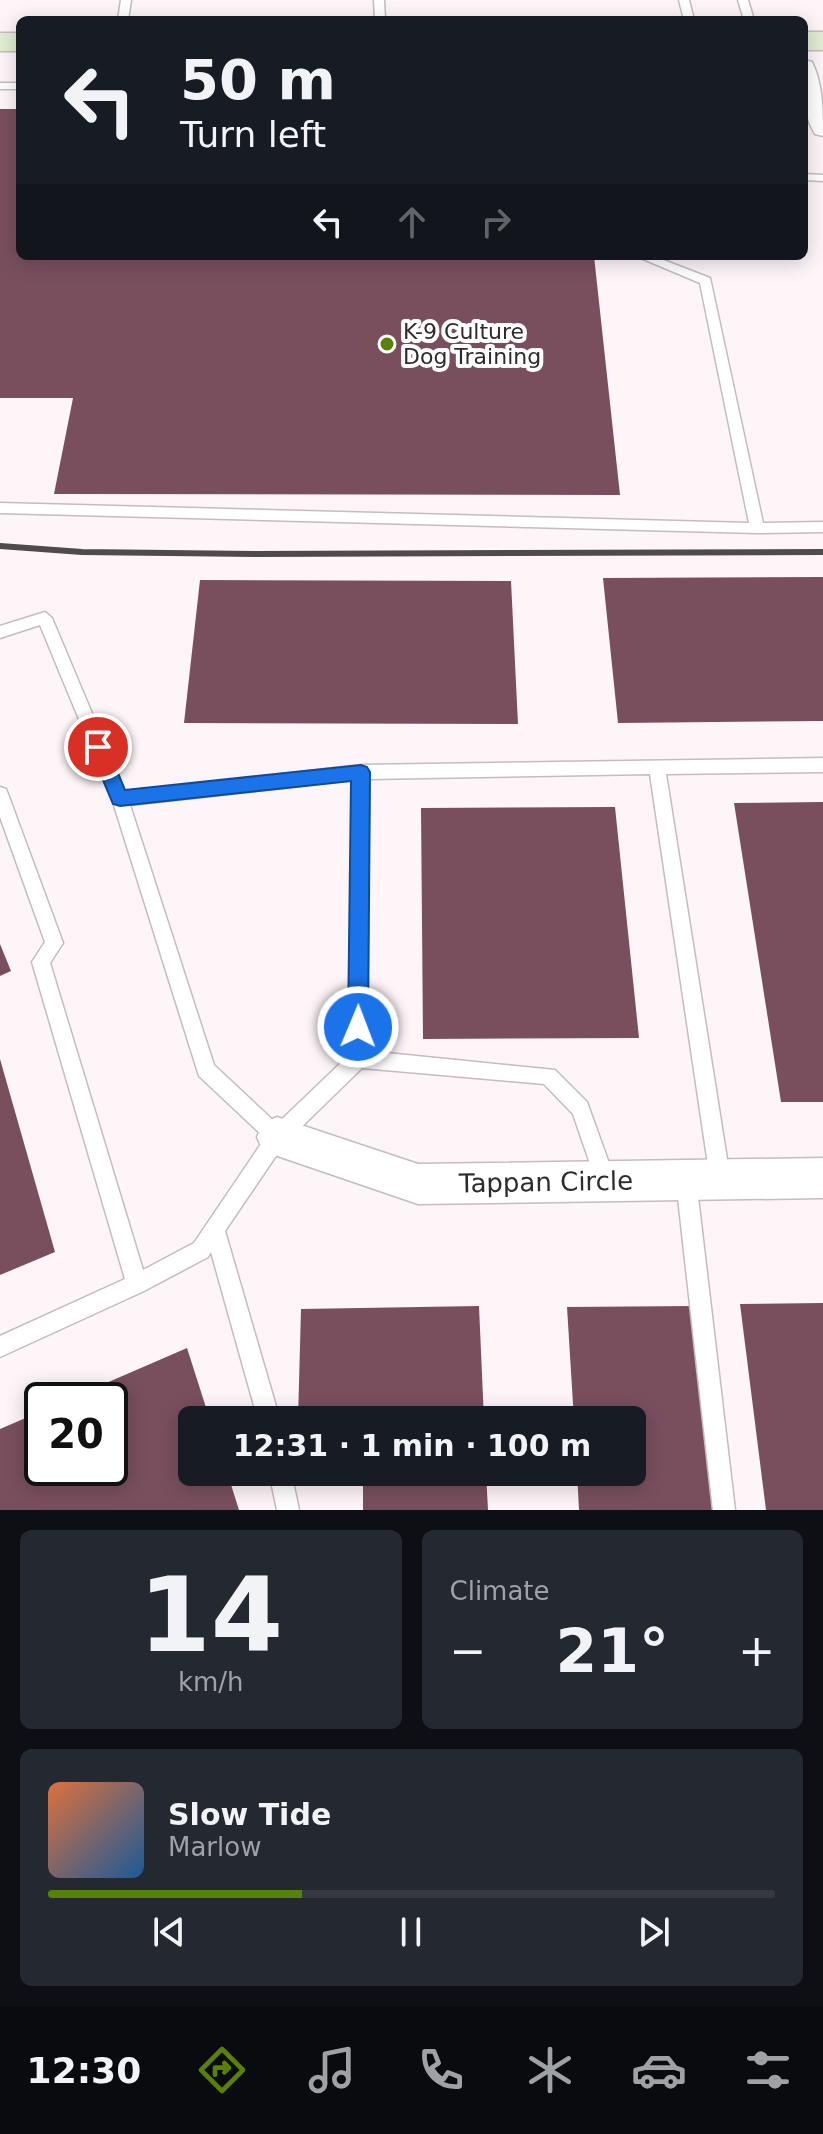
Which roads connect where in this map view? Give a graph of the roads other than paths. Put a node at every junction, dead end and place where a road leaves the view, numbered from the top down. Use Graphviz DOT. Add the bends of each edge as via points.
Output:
graph roads {
  1 [pos="808,79"];
  2 [pos="821,114"];
  3 [pos="652,260"];
  4 [pos="0,508"];
  5 [pos="823,527"];
  6 [pos="757,528"];
  7 [pos="0,632"];
  8 [pos="823,765"];
  9 [pos="657,767"];
  10 [pos="361,772"];
  11 [pos="0,794"];
  12 [pos="120,799"];
  13 [pos="358,1059"];
  14 [pos="277,1137"];
  15 [pos="823,1178"];
  16 [pos="703,1180"];
  17 [pos="605,1182"];
  18 [pos="215,1230"];
  19 [pos="137,1284"];
  20 [pos="0,1347"];
  21 [pos="265,1406"];
  22 [pos="283,1486"];
  23 [pos="288,1510"];
  24 [pos="724,1510"];
  1 -- 2 [label="street"];
  3 -- 6 [label="lane" via="706,281"];
  4 -- 6 [label="lane"];
  5 -- 6 [label="lane"];
  7 -- 12 [label="lane" via="45,618"];
  8 -- 9 [label="lane"];
  9 -- 10 [label="lane"];
  9 -- 16 [label="lane"];
  10 -- 12 [label="lane"];
  10 -- 13 [label="lane"];
  11 -- 19 [label="lane" via="54,943 41,962"];
  12 -- 14 [label="lane" via="206,1070"];
  13 -- 14 [label="lane"];
  13 -- 17 [label="lane" via="548,1076 580,1108"];
  14 -- 17 [label="street, Tappan Circle" via="418,1184"];
  14 -- 18 [label="lane"];
  15 -- 16 [label="street, Tappan Circle"];
  16 -- 17 [label="street, Tappan Circle"];
  16 -- 24 [label="lane"];
  18 -- 19 [label="lane" via="201,1250"];
  18 -- 21 [label="lane"];
  19 -- 20 [label="lane"];
  22 -- 23 [label="lane"];
}
